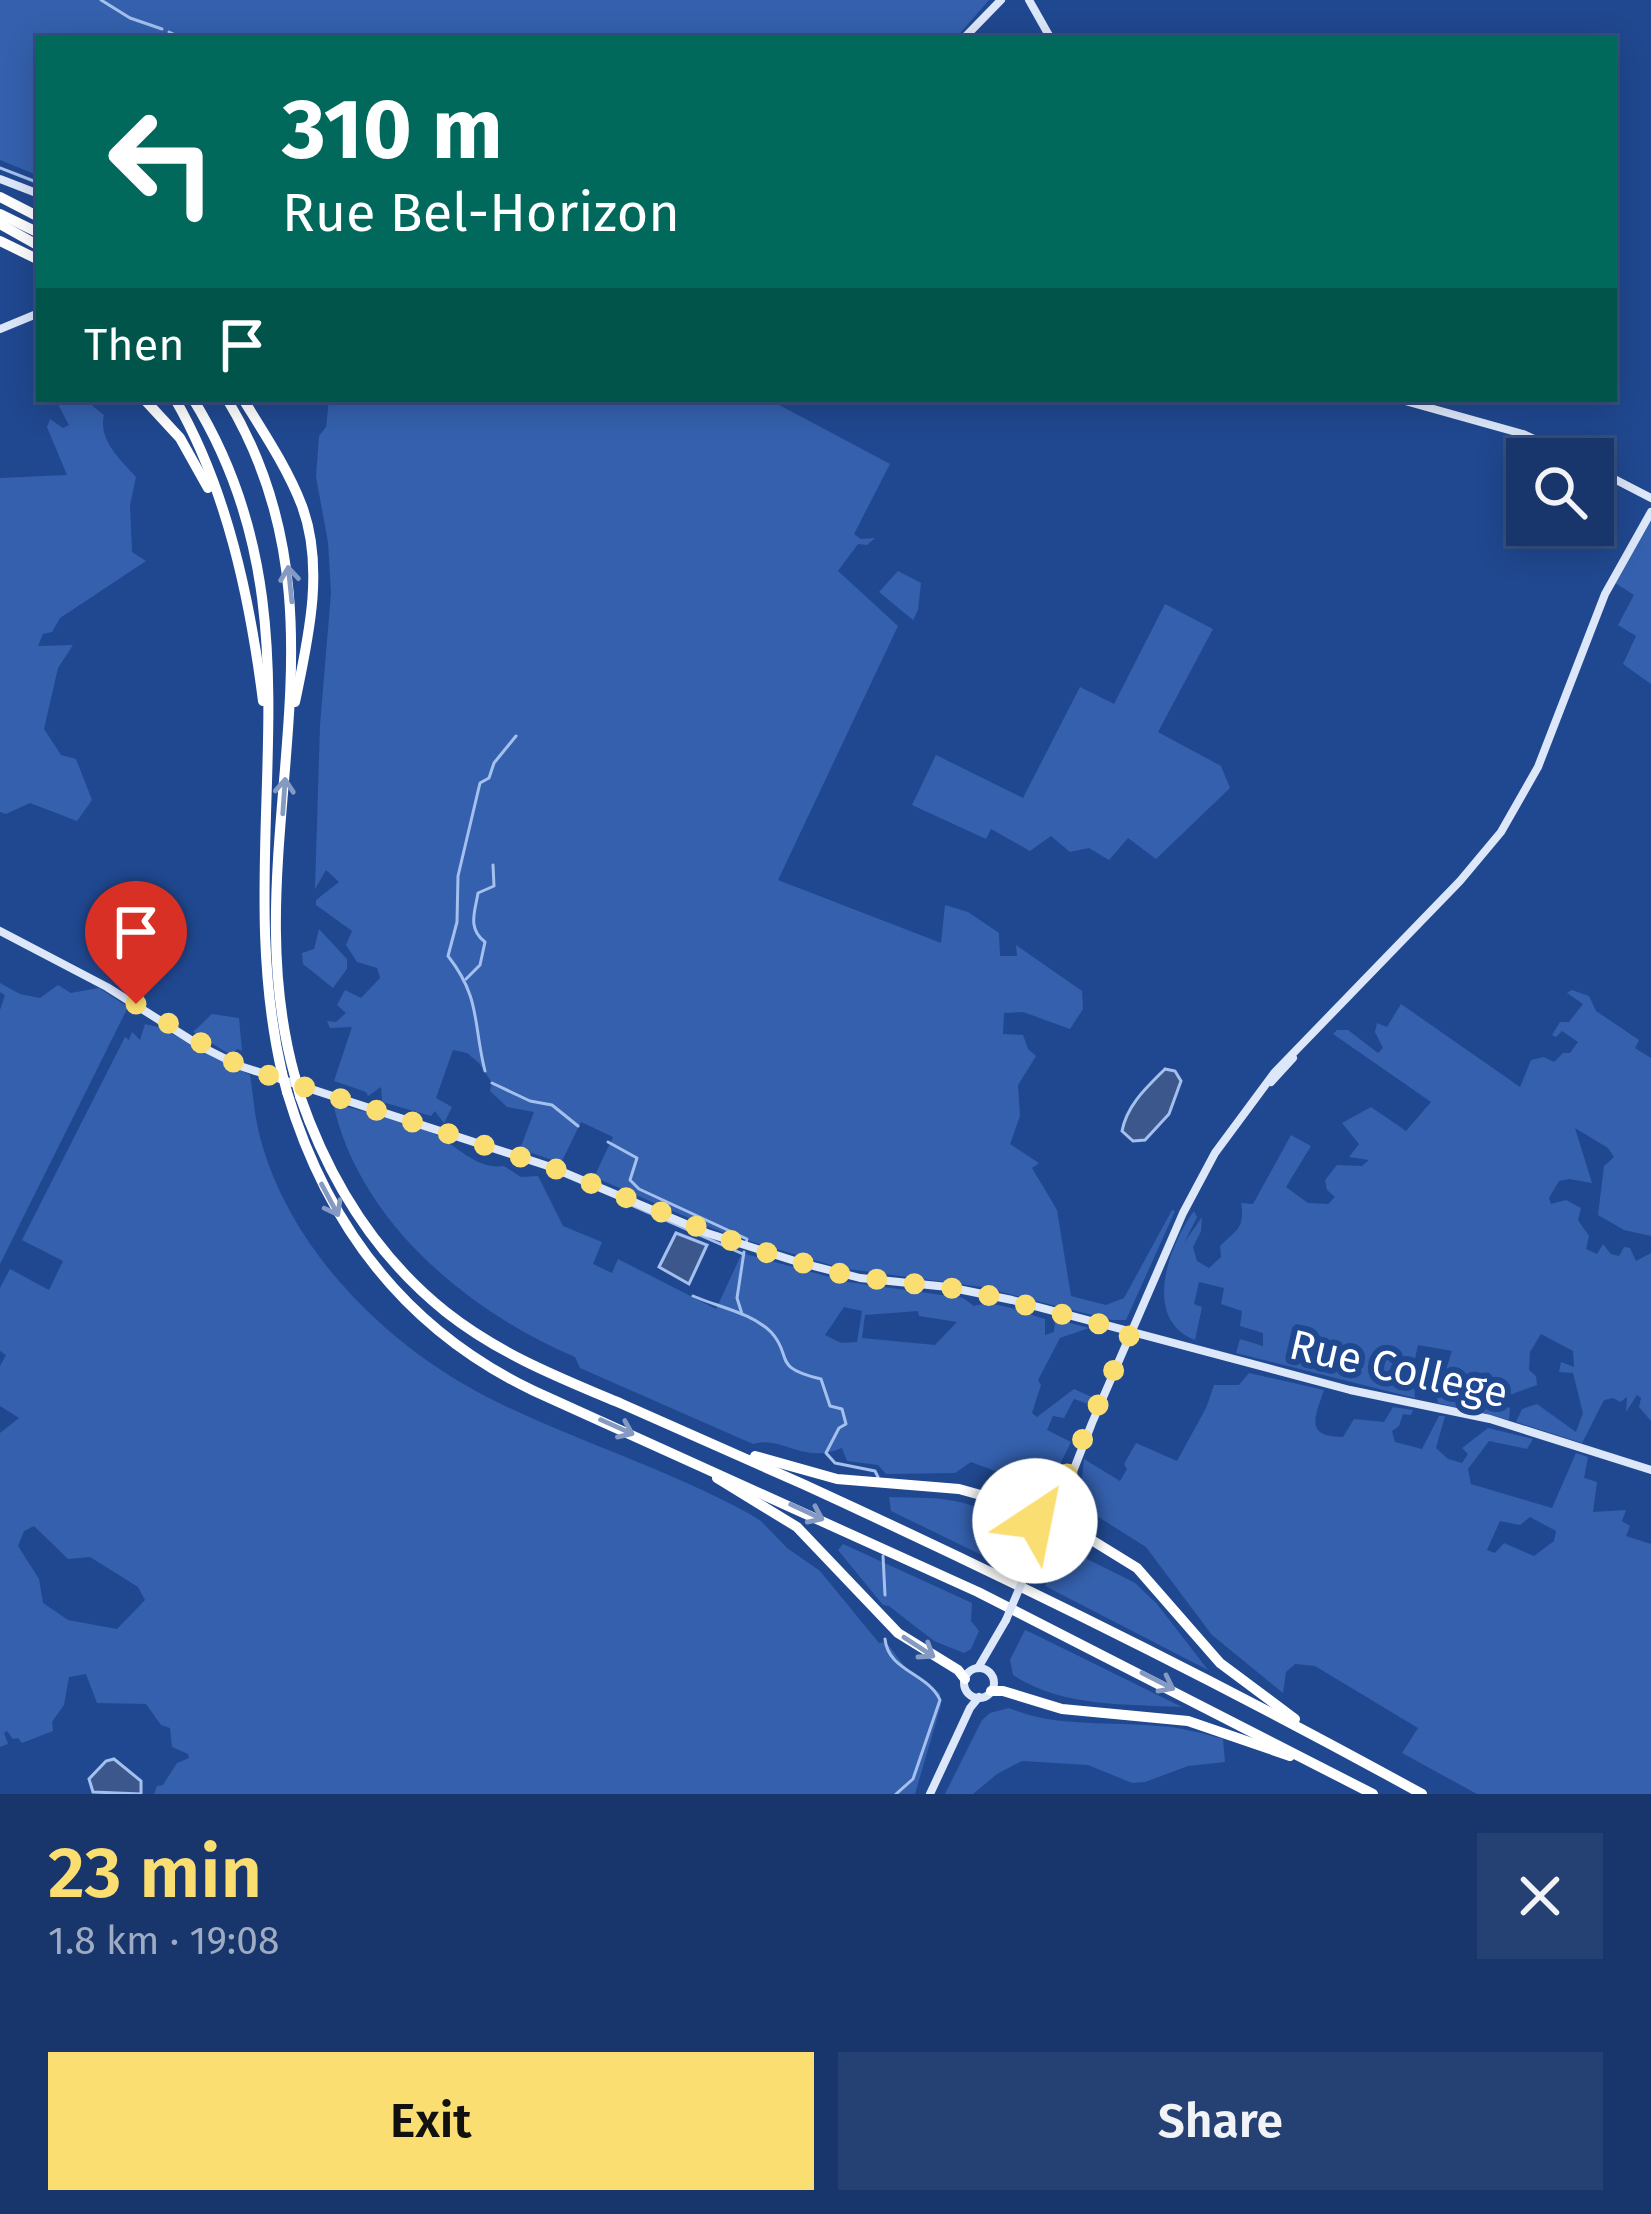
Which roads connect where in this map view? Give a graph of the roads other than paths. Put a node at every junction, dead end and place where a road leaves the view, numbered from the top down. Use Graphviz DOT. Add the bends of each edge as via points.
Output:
graph roads {
  1 [pos="1001,0"];
  2 [pos="1029,0"];
  3 [pos="966,36"];
  4 [pos="1049,36"];
  5 [pos="0,178"];
  6 [pos="36,193"];
  7 [pos="0,197"];
  8 [pos="0,214"];
  9 [pos="36,215"];
  10 [pos="0,224"];
  11 [pos="36,231"];
  12 [pos="0,241"];
  13 [pos="36,244"];
  14 [pos="36,259"];
  15 [pos="36,316"];
  16 [pos="0,330"];
  17 [pos="147,402"];
  18 [pos="176,402"];
  19 [pos="195,402"];
  20 [pos="228,402"];
  21 [pos="248,402"];
  22 [pos="1410,402"];
  23 [pos="1532,438"];
  24 [pos="1614,478"];
  25 [pos="1651,498"];
  26 [pos="1651,512"];
  27 [pos="235,557"];
  28 [pos="268,740"];
  29 [pos="287,743"];
  30 [pos="0,931"];
  31 [pos="288,1075"];
  32 [pos="1131,1332"];
  33 [pos="1092,1423"];
  34 [pos="687,1432"];
  35 [pos="662,1447"];
  36 [pos="1651,1470"];
  37 [pos="1044,1508"];
  38 [pos="1063,1517"];
  39 [pos="1039,1528"];
  40 [pos="1051,1534"];
  41 [pos="1031,1563"];
  42 [pos="1000,1634"];
  43 [pos="978,1668"];
  44 [pos="991,1674"];
  45 [pos="966,1685"];
  46 [pos="985,1694"];
  47 [pos="1327,1742"];
  48 [pos="938,1778"];
  49 [pos="1343,1778"];
  50 [pos="930,1794"];
  51 [pos="1373,1794"];
  52 [pos="1422,1794"];
  1 -- 3 [label="street"];
  2 -- 4 [label="street"];
  5 -- 6 [label="street"];
  7 -- 9 [label="highway"];
  8 -- 11 [label="highway"];
  10 -- 13 [label="highway"];
  12 -- 14 [label="highway"];
  15 -- 16 [label="street"];
  17 -- 27 [label="highway" via="188,449"];
  18 -- 27 [label="highway"];
  19 -- 28 [label="highway" via="231,471 257,551 269,644"];
  29 -- 20 [label="highway, one-way" via="288,563 266,478"];
  21 -- 29 [label="highway" via="299,499 313,551"];
  22 -- 23 [label="street"];
  24 -- 25 [label="street"];
  26 -- 32 [label="street" via="1605,594 1511,816 1460,881 1275,1072 1224,1140"];
  27 -- 28 [label="highway" via="256,637"];
  28 -- 31 [label="highway" via="265,958"];
  31 -- 29 [label="highway, one-way" via="276,952"];
  30 -- 32 [label="street, Rue College" via="240,1066 551,1167 720,1238 849,1276 967,1290"];
  31 -- 34 [label="highway, bridge" via="356,1214 437,1305 513,1356"];
  31 -- 35 [label="highway, one-way, bridge" via="305,1147 337,1214 412,1310 500,1374"];
  32 -- 33 [label="street"];
  32 -- 36 [label="street, Rue College" via="1490,1419"];
  33 -- 37 [label="street"];
  33 -- 38 [label="street"];
  34 -- 37 [label="highway" via="825,1477 956,1489"];
  34 -- 47 [label="highway" via="997,1575"];
  35 -- 45 [label="highway, one-way" via="793,1525 895,1631 959,1671"];
  35 -- 49 [label="highway, one-way" via="1039,1622"];
  37 -- 38 [label="street"];
  37 -- 39 [label="street"];
  38 -- 40 [label="street"];
  38 -- 47 [label="highway" via="1071,1531 1131,1563 1223,1666"];
  39 -- 40 [label="street"];
  39 -- 41 [label="street"];
  40 -- 41 [label="street"];
  41 -- 42 [label="street, bridge"];
  42 -- 43 [label="street"];
  42 -- 44 [label="street"];
  43 -- 44 [label="street"];
  43 -- 45 [label="street"];
  44 -- 46 [label="street"];
  45 -- 46 [label="street"];
  45 -- 48 [label="street" via="966,1706"];
  46 -- 48 [label="street"];
  46 -- 49 [label="highway" via="1196,1723"];
  47 -- 52 [label="highway"];
  48 -- 50 [label="street"];
  49 -- 51 [label="highway"];
}
